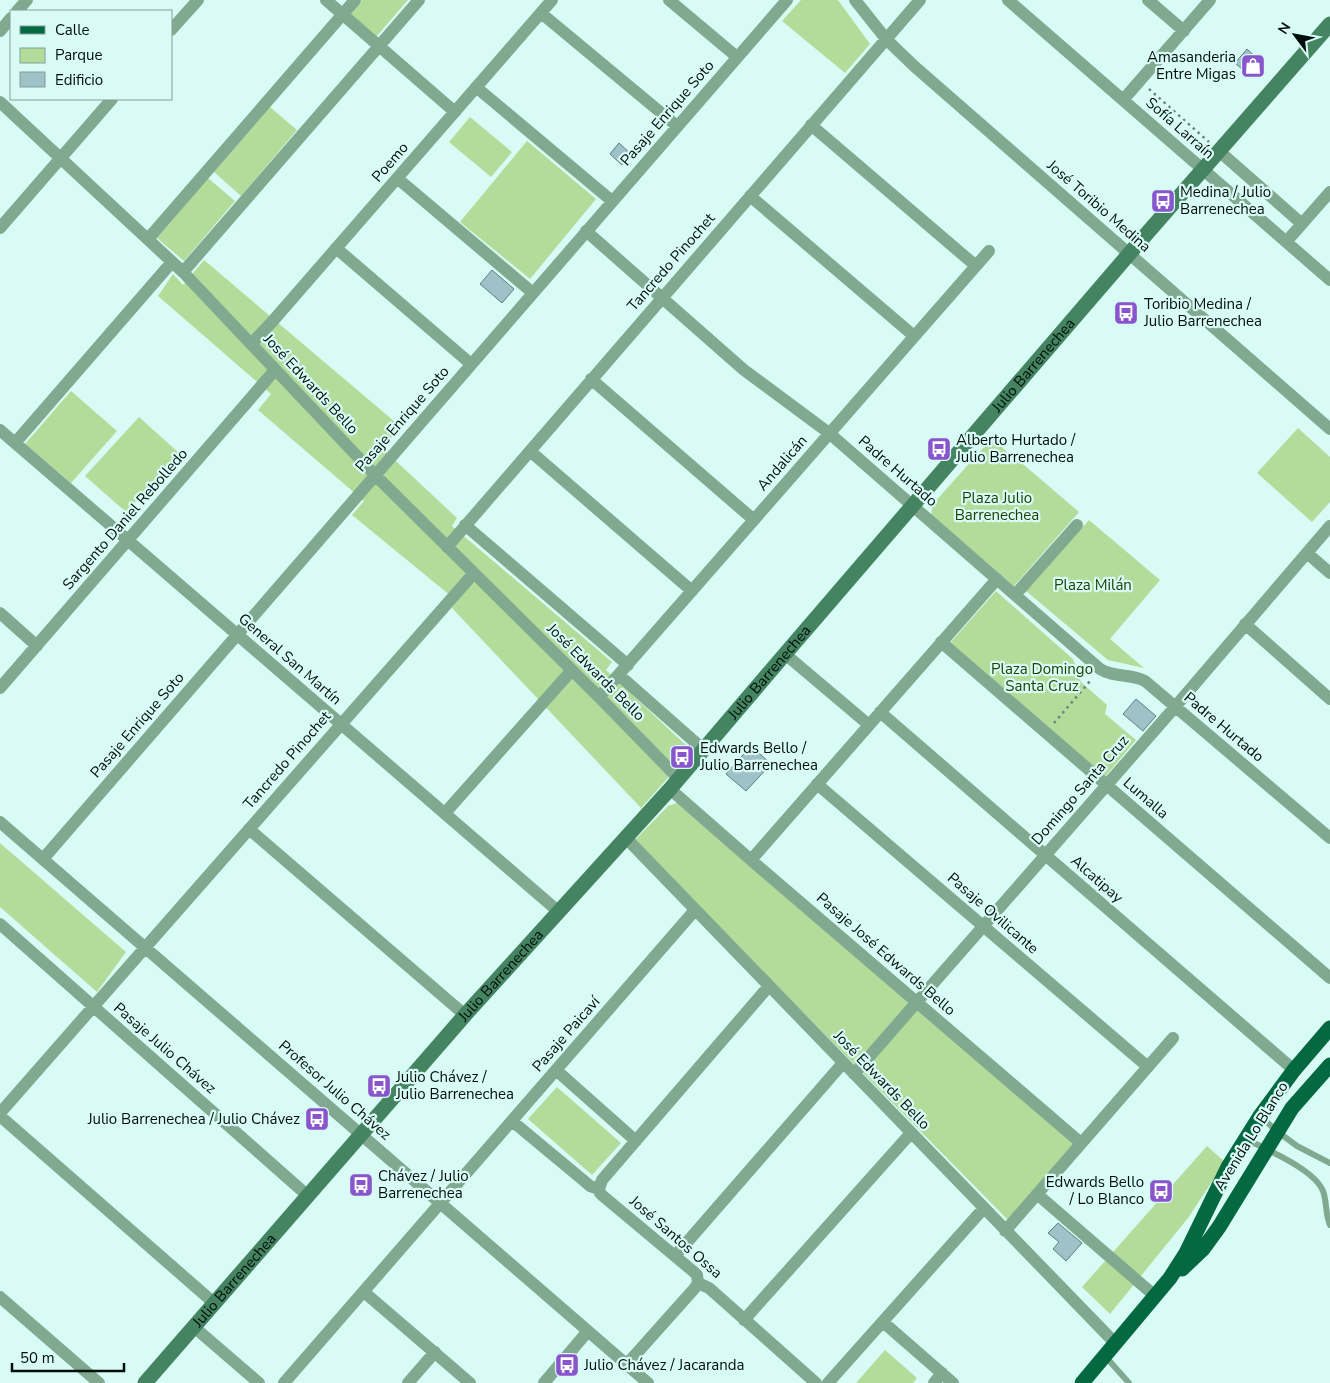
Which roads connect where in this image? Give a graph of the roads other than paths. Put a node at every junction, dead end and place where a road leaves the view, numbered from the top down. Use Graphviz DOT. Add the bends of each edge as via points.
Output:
graph roads {
  1 [pos="27,0"];
  2 [pos="198,0"];
  3 [pos="326,0"];
  4 [pos="355,0"];
  5 [pos="419,0"];
  6 [pos="552,0"];
  7 [pos="669,0"];
  8 [pos="786,0"];
  9 [pos="855,0"];
  10 [pos="920,0"];
  11 [pos="1008,0"];
  12 [pos="1148,0"];
  13 [pos="1210,0"];
  14 [pos="19,10"];
  15 [pos="541,13"];
  16 [pos="342,14"];
  17 [pos="10,19"];
  18 [pos="1330,24"];
  19 [pos="172,29"];
  20 [pos="0,31"];
  21 [pos="1184,31"];
  22 [pos="886,39"];
  23 [pos="379,46"];
  24 [pos="738,57"];
  25 [pos="476,88"];
  26 [pos="111,100"];
  27 [pos="1123,100"];
  28 [pos="0,102"];
  29 [pos="455,112"];
  30 [pos="811,125"];
  31 [pos="677,126"];
  32 [pos="1220,151"];
  33 [pos="61,158"];
  34 [pos="1203,170"];
  35 [pos="398,178"];
  36 [pos="1330,192"];
  37 [pos="750,196"];
  38 [pos="612,201"];
  39 [pos="1302,224"];
  40 [pos="0,228"];
  41 [pos="586,231"];
  42 [pos="148,239"];
  43 [pos="1286,242"];
  44 [pos="336,248"];
  45 [pos="989,251"];
  46 [pos="1129,254"];
  47 [pos="172,262"];
  48 [pos="976,266"];
  49 [pos="182,272"];
  50 [pos="1330,280"];
  51 [pos="533,293"];
  52 [pos="662,298"];
  53 [pos="914,336"];
  54 [pos="251,344"];
  55 [pos="470,364"];
  56 [pos="276,370"];
  57 [pos="591,379"];
  58 [pos="1330,429"];
  59 [pos="0,430"];
  60 [pos="829,433"];
  61 [pos="15,443"];
  62 [pos="530,450"];
  63 [pos="374,475"];
  64 [pos="913,505"];
  65 [pos="754,520"];
  66 [pos="466,525"];
  67 [pos="1077,525"];
  68 [pos="1330,526"];
  69 [pos="128,540"];
  70 [pos="447,547"];
  71 [pos="1307,553"];
  72 [pos="474,572"];
  73 [pos="1330,573"];
  74 [pos="996,579"];
  75 [pos="692,591"];
  76 [pos="1015,595"];
  77 [pos="0,613"];
  78 [pos="1245,624"];
  79 [pos="237,634"];
  80 [pos="941,642"];
  81 [pos="37,646"];
  82 [pos="785,654"];
  83 [pos="628,665"];
  84 [pos="572,670"];
  85 [pos="619,675"];
  86 [pos="0,688"];
  87 [pos="599,697"];
  88 [pos="1330,699"];
  89 [pos="1174,707"];
  90 [pos="880,712"];
  91 [pos="341,724"];
  92 [pos="869,725"];
  93 [pos="704,750"];
  94 [pos="674,784"];
  95 [pos="818,784"];
  96 [pos="1106,784"];
  97 [pos="444,813"];
  98 [pos="0,822"];
  99 [pos="248,829"];
  100 [pos="626,838"];
  101 [pos="1330,838"];
  102 [pos="1045,855"];
  103 [pos="42,859"];
  104 [pos="751,860"];
  105 [pos="695,910"];
  106 [pos="559,912"];
  107 [pos="0,924"];
  108 [pos="983,926"];
  109 [pos="145,947"];
  110 [pos="1330,978"];
  111 [pos="769,986"];
  112 [pos="917,1002"];
  113 [pos="93,1006"];
  114 [pos="465,1015"];
  115 [pos="1330,1028"];
  116 [pos="1173,1038"];
  117 [pos="843,1063"];
  118 [pos="1330,1065"];
  119 [pos="1148,1067"];
  120 [pos="556,1070"];
  121 [pos="1294,1070"];
  122 [pos="854,1074"];
  123 [pos="0,1114"];
  124 [pos="1260,1116"];
  125 [pos="512,1121"];
  126 [pos="1278,1132"];
  127 [pos="910,1133"];
  128 [pos="362,1135"];
  129 [pos="1246,1139"];
  130 [pos="636,1141"];
  131 [pos="1082,1143"];
  132 [pos="1267,1150"];
  133 [pos="1330,1163"];
  134 [pos="599,1188"];
  135 [pos="1037,1194"];
  136 [pos="308,1196"];
  137 [pos="440,1203"];
  138 [pos="984,1208"];
  139 [pos="1330,1225"];
  140 [pos="1006,1231"];
  141 [pos="675,1256"];
  142 [pos="1170,1278"];
  143 [pos="698,1283"];
  144 [pos="364,1292"];
  145 [pos="1155,1296"];
  146 [pos="0,1297"];
  147 [pos="214,1303"];
  148 [pos="744,1320"];
  149 [pos="883,1322"];
  150 [pos="194,1327"];
  151 [pos="588,1332"];
  152 [pos="1115,1343"];
  153 [pos="435,1352"];
  154 [pos="1105,1356"];
  155 [pos="627,1364"];
  156 [pos="938,1378"];
  157 [pos="99,1383"];
  158 [pos="145,1383"];
  159 [pos="259,1383"];
  160 [pos="284,1383"];
  161 [pos="408,1383"];
  162 [pos="470,1383"];
  163 [pos="544,1383"];
  164 [pos="648,1383"];
  165 [pos="816,1383"];
  166 [pos="828,1383"];
  167 [pos="953,1383"];
  168 [pos="1082,1383"];
  169 [pos="1129,1383"];
  1 -- 14 [label="street"];
  2 -- 19 [label="street"];
  3 -- 16 [label="street"];
  4 -- 16 [label="street"];
  5 -- 23 [label="street"];
  6 -- 15 [label="street, Poemo"];
  7 -- 24 [label="street"];
  8 -- 24 [label="street, Pasaje Enrique Soto"];
  9 -- 22 [label="street, José Toribio Medina"];
  10 -- 22 [label="street, Tancredo Pinochet"];
  11 -- 27 [label="street, Sofía Larraín"];
  12 -- 21 [label="street"];
  13 -- 21 [label="street"];
  15 -- 25 [label="street, Poemo"];
  15 -- 31 [label="street"];
  16 -- 23 [label="street"];
  16 -- 42 [label="street"];
  17 -- 20 [label="street"];
  18 -- 32 [label="street, Julio Barrenechea"];
  21 -- 27 [label="street"];
  22 -- 30 [label="street, Tancredo Pinochet"];
  22 -- 46 [label="street, José Toribio Medina"];
  23 -- 29 [label="street"];
  23 -- 49 [label="street"];
  24 -- 31 [label="street, Pasaje Enrique Soto"];
  25 -- 29 [label="street, Poemo"];
  25 -- 38 [label="street"];
  26 -- 33 [label="street"];
  27 -- 34 [label="street, Sofía Larraín"];
  28 -- 33 [label="street, José Edwards Bello"];
  29 -- 35 [label="street, Poemo"];
  30 -- 37 [label="street, Tancredo Pinochet"];
  30 -- 48 [label="street"];
  31 -- 38 [label="street, Pasaje Enrique Soto"];
  32 -- 34 [label="street, Julio Barrenechea"];
  32 -- 39 [label="street, Sofía Larraín"];
  33 -- 40 [label="street"];
  33 -- 42 [label="street, José Edwards Bello"];
  34 -- 43 [label="street, Sofía Larraín"];
  34 -- 46 [label="street, Julio Barrenechea"];
  35 -- 44 [label="street, Poemo"];
  35 -- 51 [label="street"];
  36 -- 39 [label="street"];
  37 -- 52 [label="street, Tancredo Pinochet"];
  37 -- 53 [label="street"];
  38 -- 41 [label="street, Pasaje Enrique Soto"];
  39 -- 43 [label="street"];
  41 -- 51 [label="street, Pasaje Enrique Soto"];
  41 -- 52 [label="street, Padre Hurtado"];
  42 -- 47 [label="street, José Edwards Bello"];
  43 -- 50 [label="street, Sofía Larraín"];
  44 -- 54 [label="street, Poemo"];
  44 -- 55 [label="street"];
  45 -- 48 [label="street, Andalicán"];
  46 -- 58 [label="street, José Toribio Medina"];
  46 -- 64 [label="street, Julio Barrenechea"];
  47 -- 49 [label="street, José Edwards Bello"];
  47 -- 61 [label="street"];
  48 -- 53 [label="street, Andalicán"];
  49 -- 54 [label="street, José Edwards Bello"];
  51 -- 55 [label="street, Pasaje Enrique Soto"];
  52 -- 57 [label="street, Tancredo Pinochet"];
  52 -- 60 [label="street, Padre Hurtado" via="744,370"];
  53 -- 60 [label="street, Andalicán"];
  54 -- 56 [label="street, José Edwards Bello"];
  55 -- 63 [label="street, Pasaje Enrique Soto"];
  56 -- 63 [label="street, José Edwards Bello"];
  56 -- 69 [label="street, Sargento Daniel Rebolledo"];
  57 -- 62 [label="street, Tancredo Pinochet"];
  57 -- 65 [label="street"];
  59 -- 61 [label="street, General San Martín"];
  60 -- 64 [label="street, Padre Hurtado"];
  60 -- 65 [label="street, Andalicán"];
  61 -- 69 [label="street, General San Martín"];
  62 -- 66 [label="street, Tancredo Pinochet"];
  62 -- 75 [label="street"];
  63 -- 70 [label="street, José Edwards Bello"];
  63 -- 79 [label="street, Pasaje Enrique Soto"];
  64 -- 74 [label="street, Padre Hurtado"];
  64 -- 82 [label="street, Julio Barrenechea"];
  65 -- 75 [label="street, Andalicán"];
  66 -- 70 [label="street, Tancredo Pinochet"];
  66 -- 83 [label="street, José Edwards Bello"];
  67 -- 76 [label="street"];
  68 -- 71 [label="street, Domingo Santa Cruz"];
  69 -- 79 [label="street, General San Martín"];
  69 -- 81 [label="street, Sargento Daniel Rebolledo"];
  70 -- 72 [label="street, José Edwards Bello"];
  71 -- 73 [label="street"];
  71 -- 78 [label="street, Domingo Santa Cruz"];
  72 -- 84 [label="street, José Edwards Bello"];
  72 -- 91 [label="street, Tancredo Pinochet"];
  74 -- 76 [label="street, Padre Hurtado"];
  74 -- 80 [label="street"];
  75 -- 83 [label="street, Andalicán"];
  76 -- 89 [label="street, Padre Hurtado" via="1100,669 1113,675 1140,678"];
  77 -- 81 [label="street"];
  78 -- 88 [label="street"];
  78 -- 89 [label="street, Domingo Santa Cruz"];
  79 -- 91 [label="street, General San Martín"];
  79 -- 103 [label="street, Pasaje Enrique Soto"];
  80 -- 90 [label="street"];
  80 -- 96 [label="street, Lumalla"];
  81 -- 86 [label="street, Sargento Daniel Rebolledo"];
  82 -- 92 [label="street"];
  82 -- 93 [label="street, Julio Barrenechea"];
  83 -- 85 [label="street, Andalicán"];
  84 -- 87 [label="street, José Edwards Bello"];
  84 -- 97 [label="street"];
  85 -- 87 [label="street, Andalicán"];
  85 -- 93 [label="street, José Edwards Bello"];
  87 -- 94 [label="street, José Edwards Bello"];
  89 -- 96 [label="street, Domingo Santa Cruz"];
  89 -- 101 [label="street, Padre Hurtado"];
  90 -- 92 [label="street"];
  90 -- 102 [label="street, Alcatipay"];
  91 -- 97 [label="street, General San Martín"];
  91 -- 99 [label="street, Tancredo Pinochet"];
  92 -- 95 [label="street"];
  93 -- 94 [label="street, Julio Barrenechea"];
  94 -- 100 [label="street, Julio Barrenechea"];
  94 -- 104 [label="street, Pasaje José Edwards Bello"];
  95 -- 104 [label="street"];
  95 -- 108 [label="street, Pasaje Ovilicante"];
  96 -- 102 [label="street, Domingo Santa Cruz"];
  96 -- 110 [label="street, Lumalla"];
  97 -- 106 [label="street, General San Martín"];
  98 -- 103 [label="street, Profesor Julio Chávez"];
  99 -- 109 [label="street, Tancredo Pinochet"];
  99 -- 114 [label="street"];
  100 -- 105 [label="street, José Edwards Bello"];
  100 -- 106 [label="street, Julio Barrenechea"];
  102 -- 108 [label="street, Domingo Santa Cruz"];
  102 -- 121 [label="street, Alcatipay"];
  103 -- 109 [label="street, Profesor Julio Chávez"];
  104 -- 112 [label="street, Pasaje José Edwards Bello"];
  105 -- 111 [label="street, José Edwards Bello"];
  105 -- 120 [label="street, Pasaje Paicaví"];
  106 -- 114 [label="street, Julio Barrenechea"];
  107 -- 113 [label="street, Pasaje Julio Chávez"];
  108 -- 112 [label="street, Domingo Santa Cruz"];
  108 -- 119 [label="street, Pasaje Ovilicante"];
  109 -- 113 [label="street, Tancredo Pinochet"];
  109 -- 128 [label="street, Profesor Julio Chávez"];
  111 -- 117 [label="street, José Edwards Bello"];
  111 -- 130 [label="street"];
  112 -- 122 [label="street, Domingo Santa Cruz"];
  112 -- 131 [label="street, Pasaje José Edwards Bello"];
  113 -- 123 [label="street, Tancredo Pinochet"];
  113 -- 136 [label="street, Pasaje Julio Chávez"];
  114 -- 128 [label="street, Julio Barrenechea"];
  115 -- 121 [label="main road, Avenida Lo Blanco"];
  116 -- 119 [label="street"];
  117 -- 122 [label="street, José Edwards Bello"];
  117 -- 141 [label="street"];
  118 -- 126 [label="main road, Avenida Lo Blanco" via="1292,1108"];
  119 -- 131 [label="street"];
  120 -- 125 [label="street, Pasaje Paicaví"];
  120 -- 130 [label="street"];
  121 -- 124 [label="main road, Avenida Lo Blanco"];
  122 -- 127 [label="street, José Edwards Bello"];
  123 -- 147 [label="street"];
  124 -- 126 [label="lane"];
  124 -- 129 [label="main road, Avenida Lo Blanco"];
  125 -- 134 [label="street, José Santos Ossa" via="590,1186"];
  125 -- 137 [label="street, Pasaje Paicaví"];
  126 -- 132 [label="main road, Avenida Lo Blanco"];
  126 -- 133 [label="lane"];
  127 -- 138 [label="street, José Edwards Bello"];
  127 -- 148 [label="street"];
  128 -- 136 [label="street, Julio Barrenechea"];
  128 -- 137 [label="street, Profesor Julio Chávez"];
  129 -- 132 [label="lane"];
  129 -- 142 [label="main road, Avenida Lo Blanco"];
  130 -- 134 [label="street" via="602,1180"];
  131 -- 135 [label="street"];
  132 -- 139 [label="lane" via="1291,1162 1315,1180 1323,1191"];
  132 -- 142 [label="main road, Avenida Lo Blanco" via="1220,1227 1187,1266"];
  134 -- 141 [label="street, José Santos Ossa" via="604,1196"];
  135 -- 140 [label="street"];
  135 -- 145 [label="street"];
  136 -- 147 [label="street, Julio Barrenechea"];
  137 -- 144 [label="street, Pasaje Paicaví"];
  137 -- 151 [label="street, Profesor Julio Chávez"];
  138 -- 140 [label="street, José Edwards Bello"];
  138 -- 149 [label="street"];
  140 -- 152 [label="street, José Edwards Bello"];
  141 -- 143 [label="street, José Santos Ossa" via="697,1275"];
  142 -- 145 [label="main road, Avenida Lo Blanco"];
  143 -- 148 [label="street, José Santos Ossa" via="706,1286"];
  143 -- 155 [label="street"];
  144 -- 153 [label="street"];
  144 -- 160 [label="street, Pasaje Paicaví"];
  145 -- 152 [label="main road, Avenida Lo Blanco"];
  146 -- 157 [label="street"];
  147 -- 150 [label="street, Julio Barrenechea"];
  148 -- 165 [label="street, José Santos Ossa"];
  149 -- 156 [label="street"];
  149 -- 166 [label="street"];
  150 -- 158 [label="street, Julio Barrenechea"];
  150 -- 159 [label="street"];
  151 -- 155 [label="street, Profesor Julio Chávez"];
  151 -- 163 [label="street"];
  152 -- 154 [label="main road, Avenida Lo Blanco"];
  153 -- 161 [label="street"];
  153 -- 162 [label="street"];
  154 -- 168 [label="main road, Avenida Lo Blanco"];
  154 -- 169 [label="lane"];
  155 -- 164 [label="street, Profesor Julio Chávez"];
  156 -- 167 [label="street"];
}
